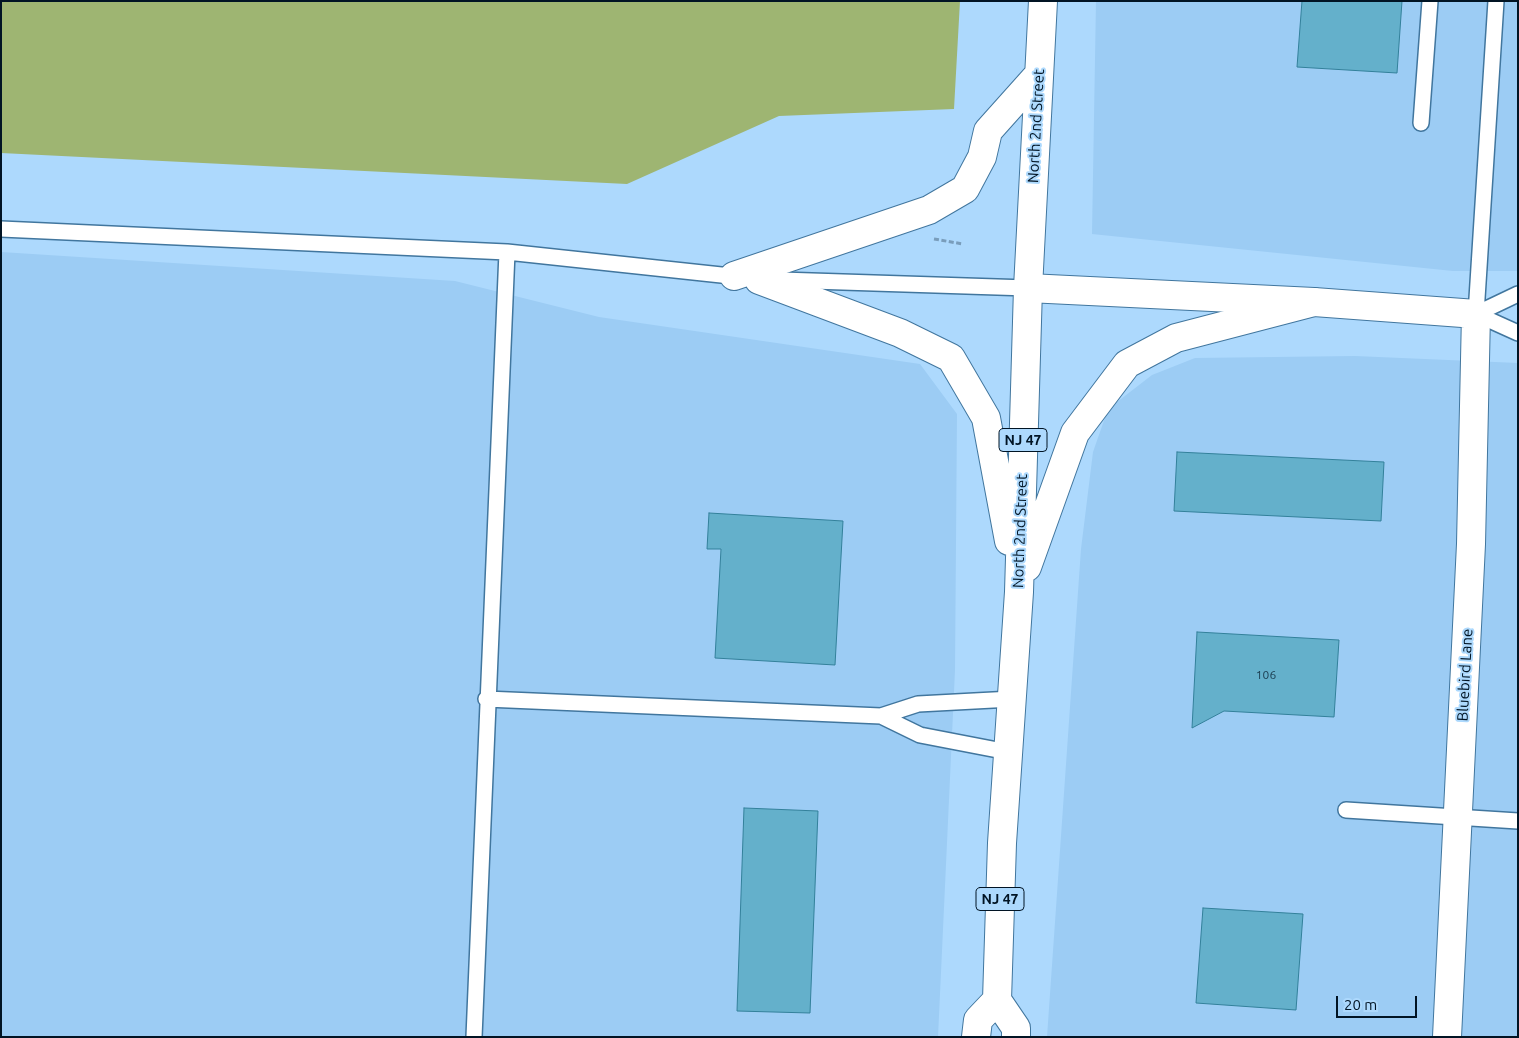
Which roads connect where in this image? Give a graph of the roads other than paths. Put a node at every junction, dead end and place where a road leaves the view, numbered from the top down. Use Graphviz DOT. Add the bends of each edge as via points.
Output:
graph roads {
  1 [pos="1043,1"];
  2 [pos="1430,1"];
  3 [pos="1496,1"];
  4 [pos="1039,74"];
  5 [pos="1421,123"];
  6 [pos="1,229"];
  7 [pos="507,252"];
  8 [pos="747,278"];
  9 [pos="1028,288"];
  10 [pos="1518,294"];
  11 [pos="1314,302"];
  12 [pos="1476,314"];
  13 [pos="1518,333"];
  14 [pos="1018,592"];
  15 [pos="1012,698"];
  16 [pos="486,699"];
  17 [pos="881,716"];
  18 [pos="1008,752"];
  19 [pos="1346,810"];
  20 [pos="1458,817"];
  21 [pos="1518,821"];
  22 [pos="997,1000"];
  23 [pos="474,1037"];
  24 [pos="976,1037"];
  25 [pos="1016,1037"];
  26 [pos="1448,1037"];
  1 -- 4 [label="main road, North 2nd Street / NJ 47"];
  2 -- 5 [label="lane"];
  3 -- 12 [label="lane"];
  4 -- 8 [label="main road" via="988,131 982,158 965,189 929,210"];
  4 -- 9 [label="main road, North 2nd Street / NJ 47"];
  6 -- 7 [label="lane"];
  7 -- 8 [label="lane"];
  7 -- 16 [label="lane"];
  8 -- 9 [label="lane"];
  8 -- 14 [label="main road" via="900,333 950,358 986,418"];
  9 -- 11 [label="main road"];
  9 -- 14 [label="main road, North 2nd Street / NJ 47"];
  10 -- 12 [label="lane"];
  11 -- 12 [label="main road"];
  11 -- 14 [label="main road" via="1176,338 1127,364 1075,433"];
  12 -- 13 [label="lane"];
  12 -- 20 [label="main road, Bluebird Lane" via="1471,544"];
  14 -- 15 [label="main road, North 2nd Street / NJ 47"];
  15 -- 17 [label="lane" via="918,704"];
  15 -- 18 [label="main road, North 2nd Street / NJ 47"];
  16 -- 17 [label="lane"];
  16 -- 23 [label="lane"];
  17 -- 18 [label="lane" via="920,735"];
  18 -- 22 [label="main road, North 2nd Street / NJ 47"];
  19 -- 20 [label="lane"];
  20 -- 21 [label="lane"];
  20 -- 26 [label="main road, Bluebird Lane"];
  22 -- 24 [label="main road" via="978,1020"];
  22 -- 25 [label="main road" via="1016,1028"];
}
